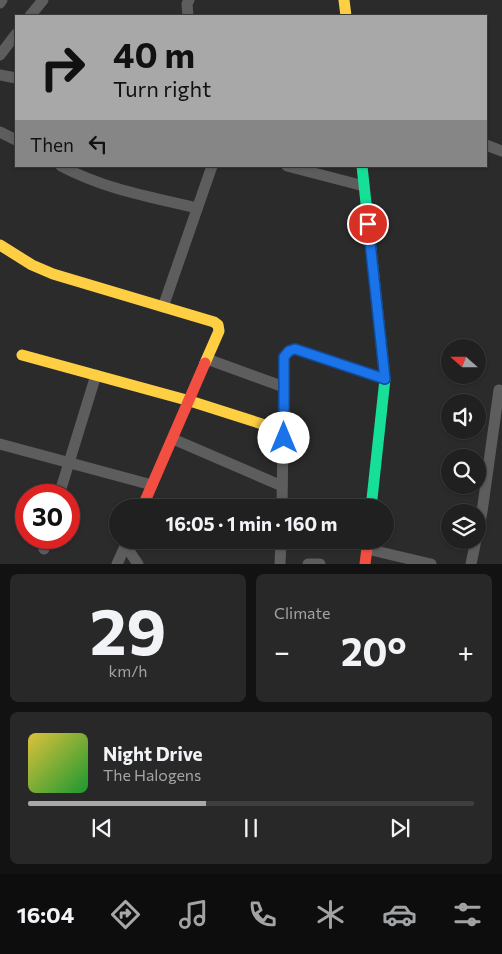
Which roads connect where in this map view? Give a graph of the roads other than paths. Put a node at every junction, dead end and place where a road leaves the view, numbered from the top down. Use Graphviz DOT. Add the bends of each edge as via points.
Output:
graph roads {
  1 [pos="2,0"];
  2 [pos="43,0"];
  3 [pos="189,0"];
  4 [pos="344,0"];
  5 [pos="0,3"];
  6 [pos="31,15"];
  7 [pos="188,15"];
  8 [pos="346,15"];
  9 [pos="15,35"];
  10 [pos="0,55"];
  11 [pos="0,75"];
  12 [pos="15,78"];
  13 [pos="0,132"];
  14 [pos="15,140"];
  15 [pos="487,145"];
  16 [pos="502,151"];
  17 [pos="63,167"];
  18 [pos="212,167"];
  19 [pos="291,167"];
  20 [pos="362,167"];
  21 [pos="364,186"];
  22 [pos="197,208"];
  23 [pos="0,245"];
  24 [pos="163,307"];
  25 [pos="22,355"];
  26 [pos="207,359"];
  27 [pos="96,375"];
  28 [pos="385,379"];
  29 [pos="284,387"];
  30 [pos="499,390"];
  31 [pos="190,401"];
  32 [pos="284,431"];
  33 [pos="173,439"];
  34 [pos="0,444"];
  35 [pos="68,463"];
  36 [pos="63,484"];
  37 [pos="152,486"];
  38 [pos="282,486"];
  39 [pos="146,499"];
  40 [pos="282,499"];
  41 [pos="372,499"];
  42 [pos="483,504"];
  43 [pos="123,549"];
  44 [pos="129,549"];
  45 [pos="281,549"];
  46 [pos="366,549"];
  47 [pos="383,549"];
  48 [pos="474,549"];
  49 [pos="117,564"];
  50 [pos="138,564"];
  51 [pos="280,564"];
  52 [pos="308,564"];
  53 [pos="320,564"];
  54 [pos="365,564"];
  55 [pos="431,564"];
  56 [pos="471,564"];
  1 -- 5 [label="street"];
  2 -- 6 [label="street"];
  3 -- 7 [label="street"];
  4 -- 8 [label="street"];
  9 -- 10 [label="street"];
  11 -- 12 [label="street"];
  13 -- 14 [label="street"];
  15 -- 16 [label="street"];
  17 -- 22 [label="street" via="106,186"];
  18 -- 22 [label="street"];
  19 -- 21 [label="street"];
  20 -- 21 [label="street"];
  21 -- 28 [label="street"];
  22 -- 24 [label="street"];
  23 -- 24 [label="street" via="53,274"];
  24 -- 26 [label="street" via="218,325 219,331"];
  25 -- 27 [label="street"];
  26 -- 29 [label="street"];
  26 -- 31 [label="street"];
  27 -- 31 [label="street"];
  27 -- 35 [label="street"];
  28 -- 29 [label="street" via="295,349 284,357"];
  28 -- 41 [label="street"];
  29 -- 32 [label="street"];
  30 -- 42 [label="street"];
  31 -- 32 [label="street"];
  31 -- 33 [label="street"];
  32 -- 38 [label="street"];
  33 -- 37 [label="street"];
  33 -- 38 [label="street"];
  34 -- 35 [label="street"];
  35 -- 36 [label="street"];
  35 -- 37 [label="street"];
  37 -- 39 [label="street"];
  38 -- 40 [label="street"];
  43 -- 49 [label="street"];
  44 -- 50 [label="street"];
  45 -- 51 [label="street"];
  46 -- 54 [label="street"];
  47 -- 55 [label="street"];
  48 -- 56 [label="street"];
  52 -- 53 [label="street"];
}
